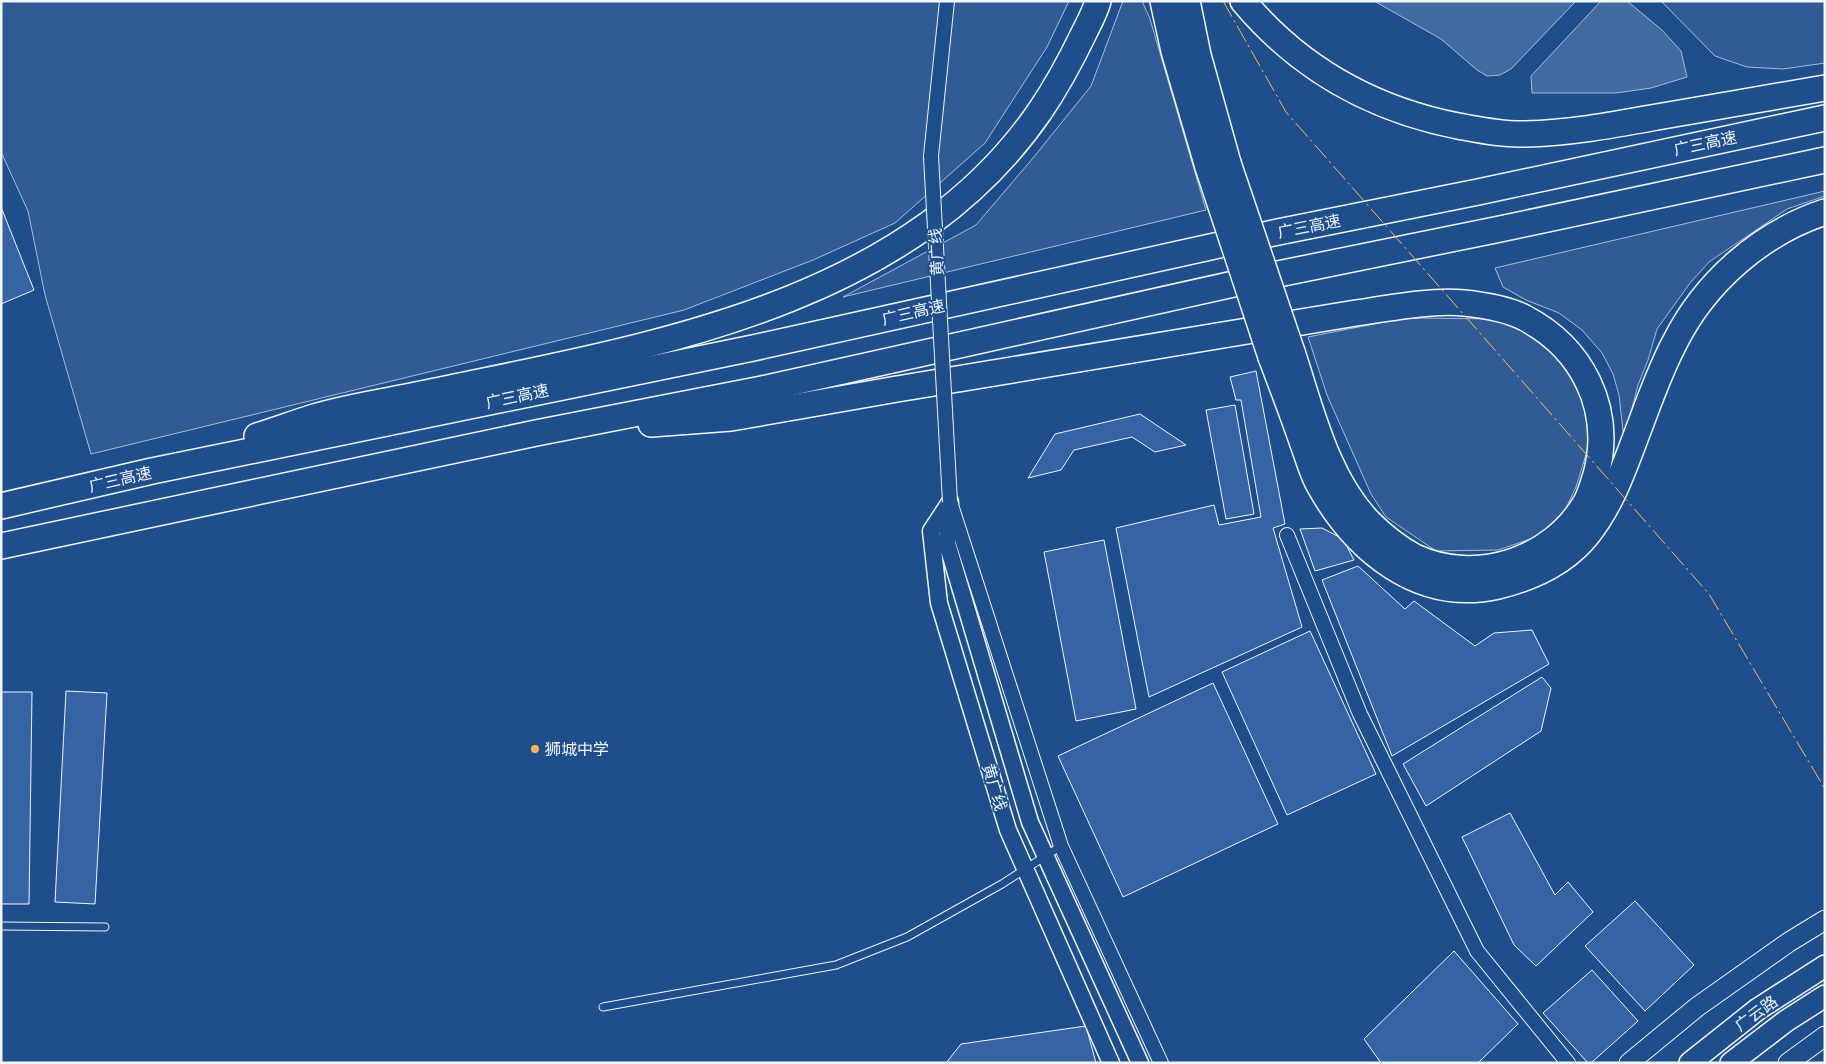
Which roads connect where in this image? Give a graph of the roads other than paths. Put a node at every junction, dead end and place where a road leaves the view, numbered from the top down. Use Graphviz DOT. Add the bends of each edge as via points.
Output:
graph roads {
  1 [pos="947,1"];
  2 [pos="1098,1"];
  3 [pos="1163,1"];
  4 [pos="1187,1"];
  5 [pos="1243,1"];
  6 [pos="1825,88"];
  7 [pos="1825,118"];
  8 [pos="1825,160"];
  9 [pos="1218,165"];
  10 [pos="1825,212"];
  11 [pos="1282,354"];
  12 [pos="536,433"];
  13 [pos="152,471"];
  14 [pos="950,502"];
  15 [pos="1,506"];
  16 [pos="1287,535"];
  17 [pos="1,546"];
  18 [pos="1061,846"];
  19 [pos="1045,856"];
  20 [pos="1026,869"];
  21 [pos="1825,920"];
  22 [pos="1,926"];
  23 [pos="105,927"];
  24 [pos="1825,966"];
  25 [pos="1825,996"];
  26 [pos="603,1007"];
  27 [pos="1825,1036"];
  28 [pos="1111,1063"];
  29 [pos="1140,1063"];
  30 [pos="1161,1063"];
  31 [pos="1568,1063"];
  32 [pos="1629,1063"];
  33 [pos="1690,1063"];
  34 [pos="1731,1063"];
  35 [pos="1788,1063"];
  1 -- 14 [label="street, 黄广线, bridge" via="930,156"];
  2 -- 13 [label="highway" via="1054,91 999,162 961,198 924,226 838,278 704,329 618,352 316,416"];
  3 -- 9 [label="highway" via="1174,52"];
  4 -- 9 [label="highway"];
  5 -- 6 [label="highway" via="1282,42 1342,85 1374,102 1411,115 1486,132 1575,131"];
  7 -- 13 [label="highway, 广三高速" via="1278,232 752,348"];
  8 -- 12 [label="highway" via="1283,273 762,389"];
  9 -- 11 [label="highway, bridge"];
  10 -- 11 [label="highway" via="1779,232 1730,268 1710,290 1692,312 1676,340 1602,515 1568,554 1515,582 1486,588 1432,585 1384,563 1359,541 1318,484"];
  11 -- 12 [label="highway" via="1331,466 1348,496 1391,542 1415,557 1442,566 1471,569 1498,566 1524,558 1551,542 1586,502 1601,453 1601,426 1586,377 1565,348 1548,332 1523,317 1463,303 1421,304 1356,313 731,418"];
  12 -- 17 [label="highway"];
  13 -- 15 [label="highway, 广三高速"];
  14 -- 18 [label="street"];
  14 -- 19 [label="street, 黄广线" via="947,543 1030,822"];
  14 -- 20 [label="street, 黄广线" via="931,531 939,603 1008,830"];
  16 -- 31 [label="street" via="1360,714 1477,951"];
  18 -- 19 [label="lane"];
  18 -- 30 [label="street"];
  19 -- 20 [label="lane"];
  19 -- 29 [label="street, 黄广线"];
  20 -- 26 [label="lane" via="907,938 836,965"];
  20 -- 28 [label="street, 黄广线"];
  21 -- 32 [label="main road" via="1697,1007"];
  22 -- 23 [label="lane"];
  24 -- 33 [label="main road, 广云路" via="1758,1010"];
  25 -- 34 [label="main road, 广云路"];
  27 -- 35 [label="main road"];
}
